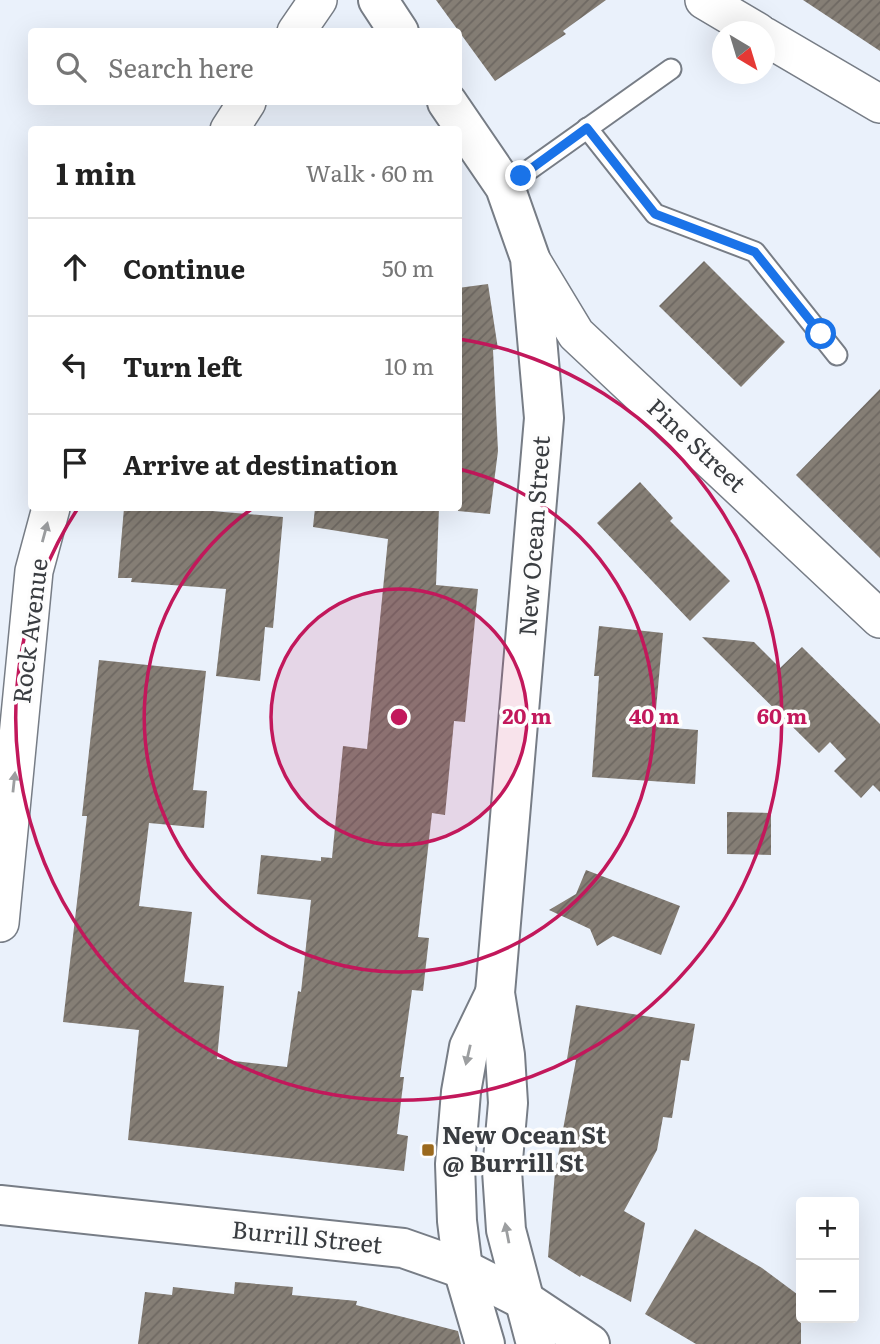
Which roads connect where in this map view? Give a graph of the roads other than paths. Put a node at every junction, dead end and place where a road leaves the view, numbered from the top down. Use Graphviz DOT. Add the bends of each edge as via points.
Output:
graph roads {
  1 [pos="318,0"];
  2 [pos="378,0"];
  3 [pos="704,0"];
  4 [pos="739,21"];
  5 [pos="299,28"];
  6 [pos="396,28"];
  7 [pos="775,42"];
  8 [pos="671,69"];
  9 [pos="880,104"];
  10 [pos="245,105"];
  11 [pos="449,105"];
  12 [pos="232,126"];
  13 [pos="587,128"];
  14 [pos="505,187"];
  15 [pos="530,258"];
  16 [pos="837,355"];
  17 [pos="50,511"];
  18 [pos="880,619"];
  19 [pos="0,923"];
  20 [pos="495,993"];
  21 [pos="0,1205"];
  22 [pos="463,1269"];
  23 [pos="524,1300"];
  24 [pos="485,1344"];
  25 [pos="536,1344"];
  26 [pos="590,1344"];
  1 -- 5 [label="street"];
  2 -- 6 [label="main road"];
  3 -- 4 [label="street"];
  7 -- 9 [label="street"];
  8 -- 13 [label="lane"];
  10 -- 12 [label="street"];
  11 -- 14 [label="main road, New Ocean Street"];
  13 -- 14 [label="lane"];
  13 -- 16 [label="lane" via="655,214 755,252"];
  14 -- 15 [label="main road, New Ocean Street"];
  15 -- 18 [label="street, Pine Street" via="576,334"];
  15 -- 20 [label="main road, New Ocean Street" via="544,418"];
  19 -- 17 [label="street, Rock Avenue, one-way" via="34,571"];
  20 -- 22 [label="main road, New Ocean Street, one-way" via="469,1047 461,1092 455,1164"];
  23 -- 20 [label="main road, New Ocean Street, one-way" via="506,1230 502,1171 508,1103"];
  21 -- 22 [label="main road, Burrill Street" via="402,1248"];
  22 -- 23 [label="main road, Burrill Street"];
  22 -- 24 [label="main road, New Ocean Street"];
  23 -- 25 [label="main road, New Ocean Street"];
  23 -- 26 [label="main road, Burrill Street"];
}
